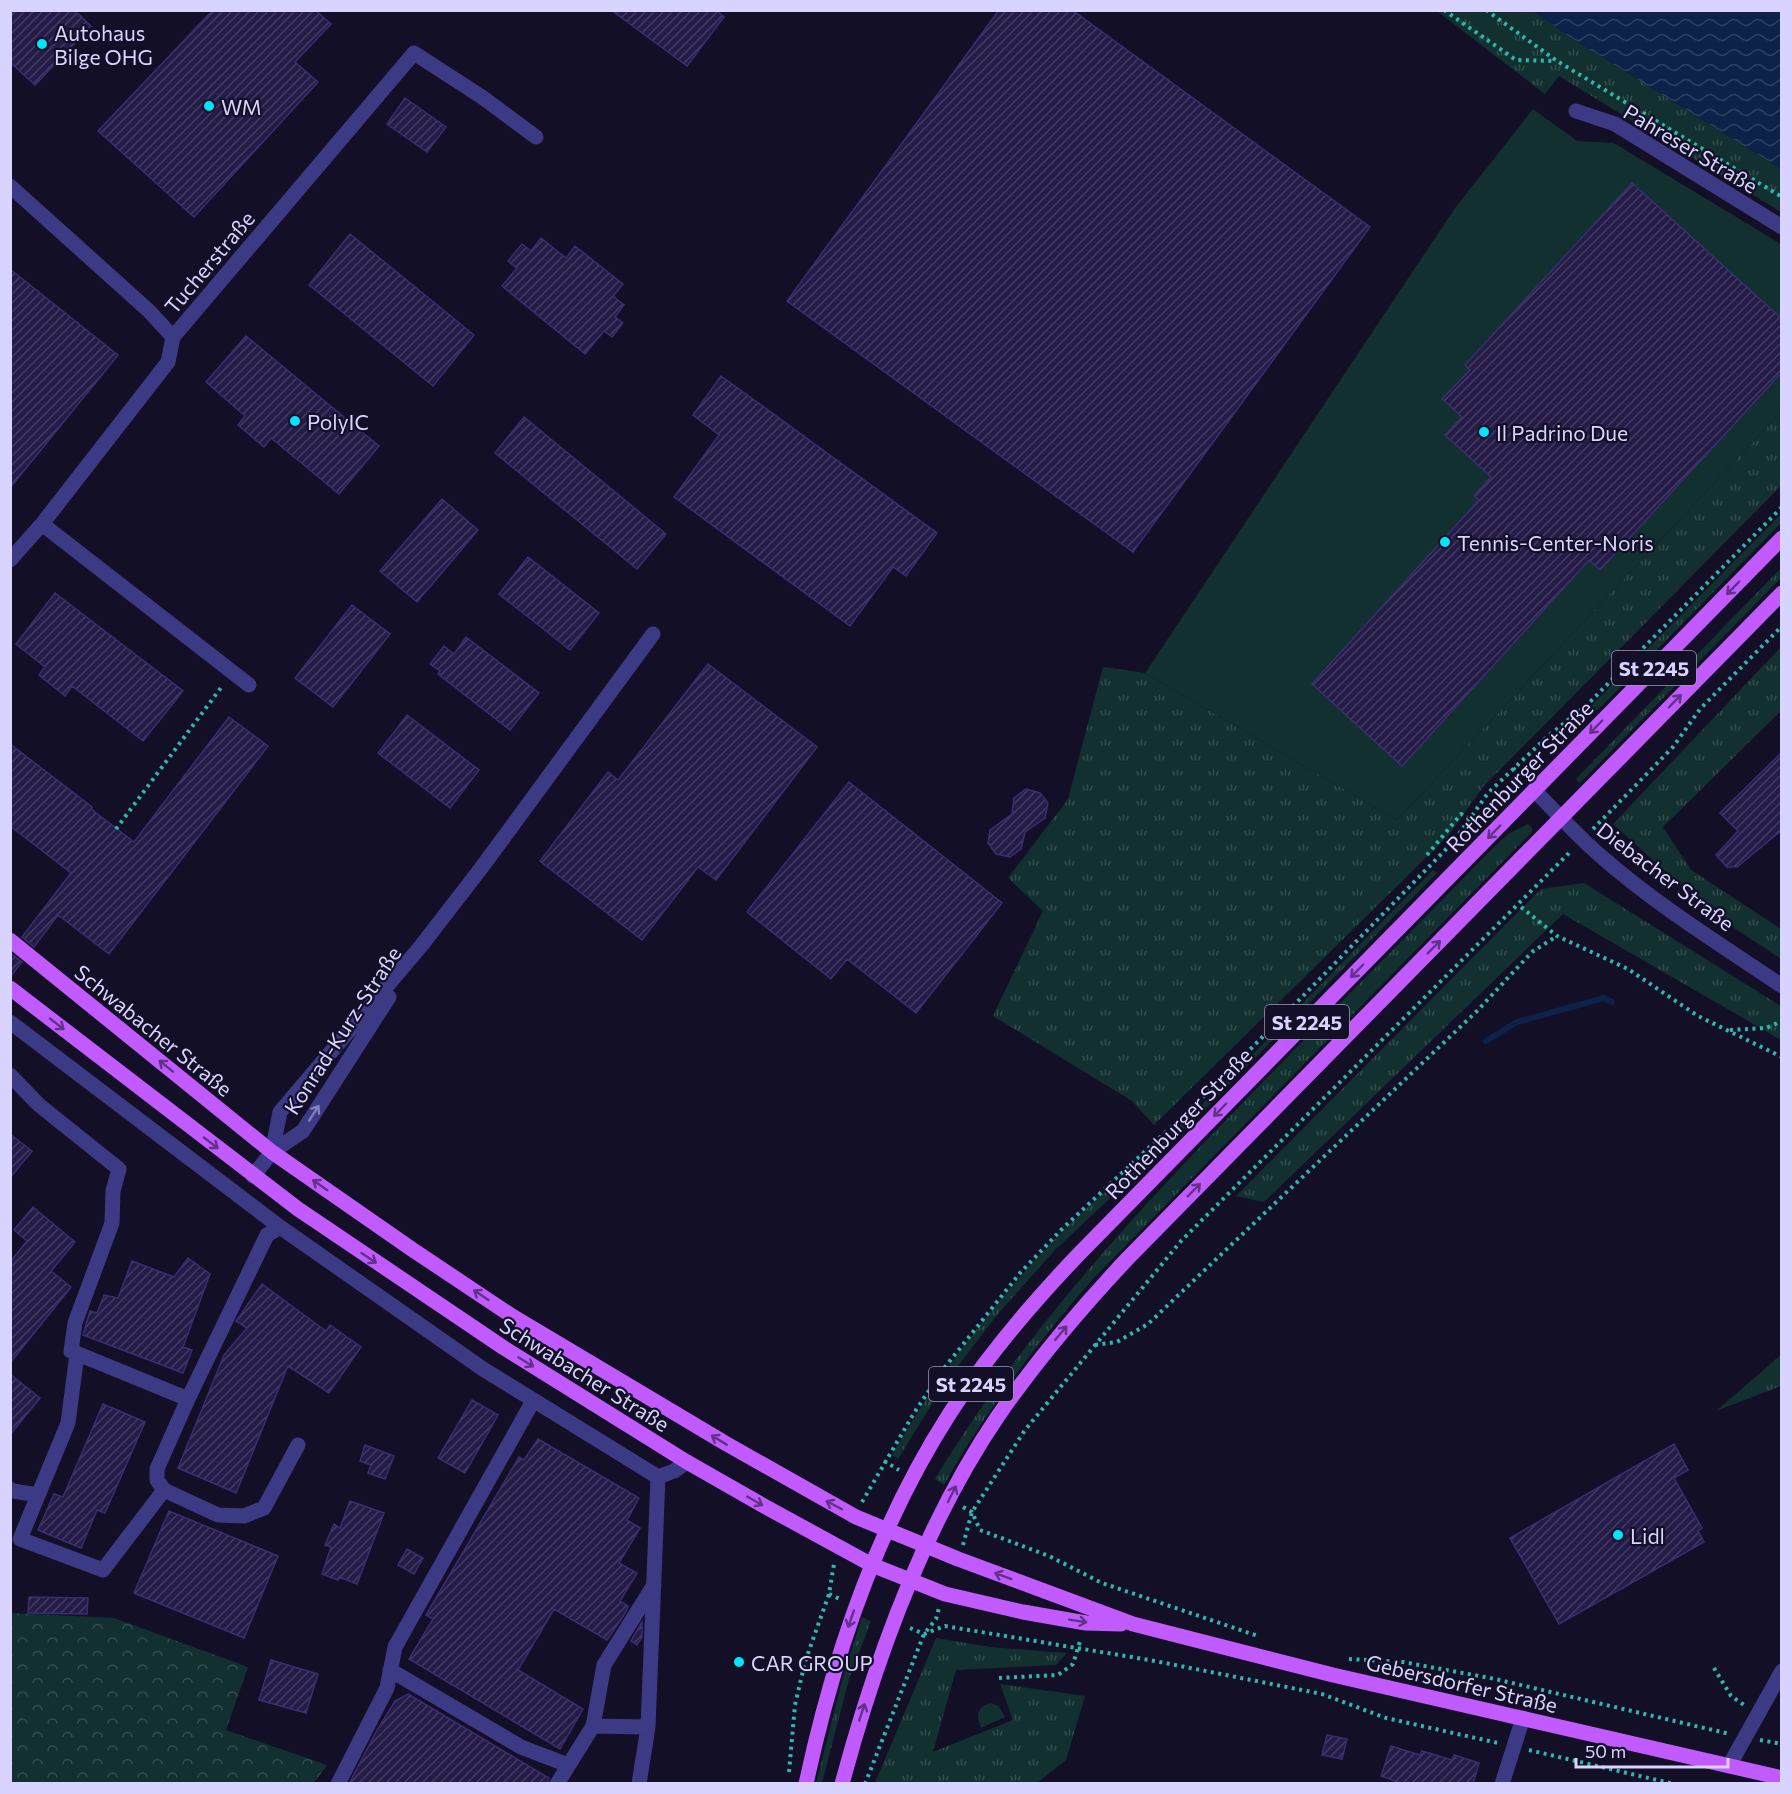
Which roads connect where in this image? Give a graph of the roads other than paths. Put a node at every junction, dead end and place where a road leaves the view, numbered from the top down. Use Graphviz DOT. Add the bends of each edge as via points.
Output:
graph roads {
  1 [pos="1576,111"];
  2 [pos="536,137"];
  3 [pos="10,186"];
  4 [pos="1782,227"];
  5 [pos="173,337"];
  6 [pos="42,524"];
  7 [pos="1782,538"];
  8 [pos="10,560"];
  9 [pos="1782,592"];
  10 [pos="653,634"];
  11 [pos="249,685"];
  12 [pos="1534,790"];
  13 [pos="1561,817"];
  14 [pos="10,940"];
  15 [pos="421,946"];
  16 [pos="1782,986"];
  17 [pos="10,988"];
  18 [pos="10,1022"];
  19 [pos="10,1075"];
  20 [pos="272,1152"];
  21 [pos="254,1176"];
  22 [pos="280,1227"];
  23 [pos="77,1354"];
  24 [pos="188,1399"];
  25 [pos="533,1401"];
  26 [pos="298,1445"];
  27 [pos="687,1462"];
  28 [pos="658,1477"];
  29 [pos="10,1489"];
  30 [pos="164,1490"];
  31 [pos="38,1495"];
  32 [pos="887,1530"];
  33 [pos="926,1546"];
  34 [pos="872,1564"];
  35 [pos="911,1581"];
  36 [pos="654,1585"];
  37 [pos="1133,1624"];
  38 [pos="390,1670"];
  39 [pos="1782,1671"];
  40 [pos="1523,1718"];
  41 [pos="593,1726"];
  42 [pos="648,1727"];
  43 [pos="568,1765"];
  44 [pos="1729,1766"];
  45 [pos="1782,1778"];
  46 [pos="338,1784"];
  47 [pos="557,1784"];
  48 [pos="639,1784"];
  49 [pos="806,1784"];
  50 [pos="842,1784"];
  51 [pos="1502,1784"];
  1 -- 4 [label="street, Pahreser Straße" via="1615,124"];
  2 -- 5 [label="street, Tucherstraße" via="414,53"];
  3 -- 5 [label="street"];
  5 -- 6 [label="street, Tucherstraße" via="168,362"];
  6 -- 8 [label="street, Tucherstraße"];
  6 -- 11 [label="street"];
  7 -- 12 [label="main road, Rothenburger Straße / St 2245, one-way"];
  13 -- 9 [label="main road, St 2245, one-way"];
  10 -- 15 [label="street, Konrad-Kurz-Straße"];
  12 -- 13 [label="street, Diebacher Straße"];
  12 -- 32 [label="main road, Rothenburger Straße / St 2245, one-way" via="1037,1299 951,1411"];
  13 -- 16 [label="street, Diebacher Straße" via="1614,868 1661,904"];
  33 -- 13 [label="main road, St 2245, one-way" via="997,1418 1038,1361 1092,1298"];
  20 -- 14 [label="main road, Schwabacher Straße, one-way"];
  20 -- 15 [label="street, Konrad-Kurz-Straße, one-way" via="303,1131"];
  15 -- 20 [label="street, Konrad-Kurz-Straße" via="280,1113"];
  17 -- 21 [label="main road, Schwabacher Straße, one-way"];
  18 -- 22 [label="street"];
  19 -- 23 [label="street" via="39,1105 119,1169 113,1191 112,1223 75,1323 70,1351"];
  20 -- 21 [label="street"];
  32 -- 20 [label="main road, Schwabacher Straße, one-way" via="814,1495 512,1316"];
  21 -- 27 [label="main road, Schwabacher Straße, one-way" via="451,1314"];
  22 -- 24 [label="street" via="267,1235"];
  22 -- 25 [label="street"];
  23 -- 24 [label="street"];
  23 -- 31 [label="street" via="68,1423"];
  24 -- 30 [label="street" via="158,1469 157,1480"];
  25 -- 28 [label="street"];
  25 -- 38 [label="street" via="395,1647"];
  26 -- 30 [label="street" via="264,1508 244,1516 218,1515"];
  27 -- 28 [label="street"];
  27 -- 34 [label="main road, Schwabacher Straße, one-way"];
  28 -- 36 [label="street"];
  29 -- 31 [label="street"];
  30 -- 31 [label="street" via="103,1570 20,1539"];
  32 -- 33 [label="main road, Schwabacher Straße"];
  32 -- 34 [label="main road, Rothenburger Straße / St 2245"];
  33 -- 35 [label="main road, St 2245"];
  37 -- 33 [label="main road, Gebersdorfer Straße, one-way"];
  34 -- 35 [label="main road, Schwabacher Straße"];
  34 -- 49 [label="main road, Rothenburger Straße / St 2245, one-way" via="839,1654"];
  35 -- 37 [label="main road, Gebersdorfer Straße, one-way" via="945,1594 1023,1612 1086,1623"];
  50 -- 35 [label="main road, St 2245, one-way" via="877,1668"];
  36 -- 41 [label="street" via="604,1665"];
  36 -- 42 [label="street"];
  37 -- 40 [label="main road, Gebersdorfer Straße"];
  38 -- 43 [label="street" via="521,1747"];
  38 -- 46 [label="street" via="387,1688"];
  39 -- 44 [label="street"];
  40 -- 44 [label="main road, Gebersdorfer Straße"];
  40 -- 51 [label="street"];
  41 -- 42 [label="street"];
  41 -- 43 [label="street"];
  42 -- 48 [label="street"];
  43 -- 47 [label="street"];
  44 -- 45 [label="main road, Gebersdorfer Straße"];
}
